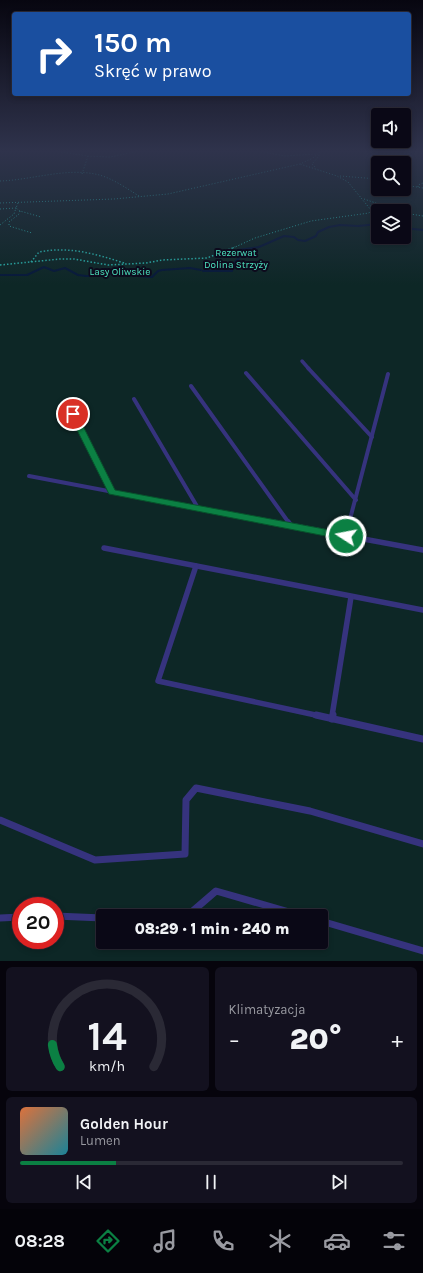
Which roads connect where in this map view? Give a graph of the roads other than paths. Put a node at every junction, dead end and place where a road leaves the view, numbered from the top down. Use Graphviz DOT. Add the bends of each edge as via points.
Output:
graph roads {
  1 [pos="302,361"];
  2 [pos="246,373"];
  3 [pos="388,374"];
  4 [pos="191,386"];
  5 [pos="134,399"];
  6 [pos="73,414"];
  7 [pos="372,437"];
  8 [pos="29,476"];
  9 [pos="112,492"];
  10 [pos="356,500"];
  11 [pos="198,508"];
  12 [pos="291,526"];
  13 [pos="346,536"];
  14 [pos="104,548"];
  15 [pos="423,550"];
  16 [pos="196,566"];
  17 [pos="351,598"];
  18 [pos="423,610"];
  19 [pos="332,719"];
  20 [pos="423,739"];
  21 [pos="0,820"];
  22 [pos="423,844"];
  23 [pos="195,909"];
  24 [pos="278,909"];
  25 [pos="64,916"];
  26 [pos="12,917"];
  27 [pos="0,918"];
  28 [pos="96,918"];
  29 [pos="328,923"];
  30 [pos="423,950"];
  1 -- 7 [label="lane"];
  2 -- 10 [label="lane"];
  3 -- 7 [label="lane"];
  4 -- 12 [label="lane"];
  5 -- 11 [label="lane"];
  6 -- 9 [label="lane"];
  7 -- 10 [label="lane"];
  8 -- 9 [label="lane"];
  9 -- 11 [label="lane"];
  10 -- 13 [label="lane"];
  11 -- 12 [label="lane"];
  12 -- 13 [label="lane"];
  13 -- 15 [label="lane"];
  14 -- 16 [label="lane"];
  16 -- 17 [label="lane"];
  16 -- 19 [label="lane" via="158,681"];
  17 -- 18 [label="lane"];
  17 -- 19 [label="lane"];
  19 -- 20 [label="lane"];
  21 -- 22 [label="lane" via="95,860 184,854 186,800 196,788 310,811"];
  23 -- 24 [label="lane" via="216,891"];
  25 -- 28 [label="lane"];
  26 -- 27 [label="lane"];
  29 -- 30 [label="lane"];
}
